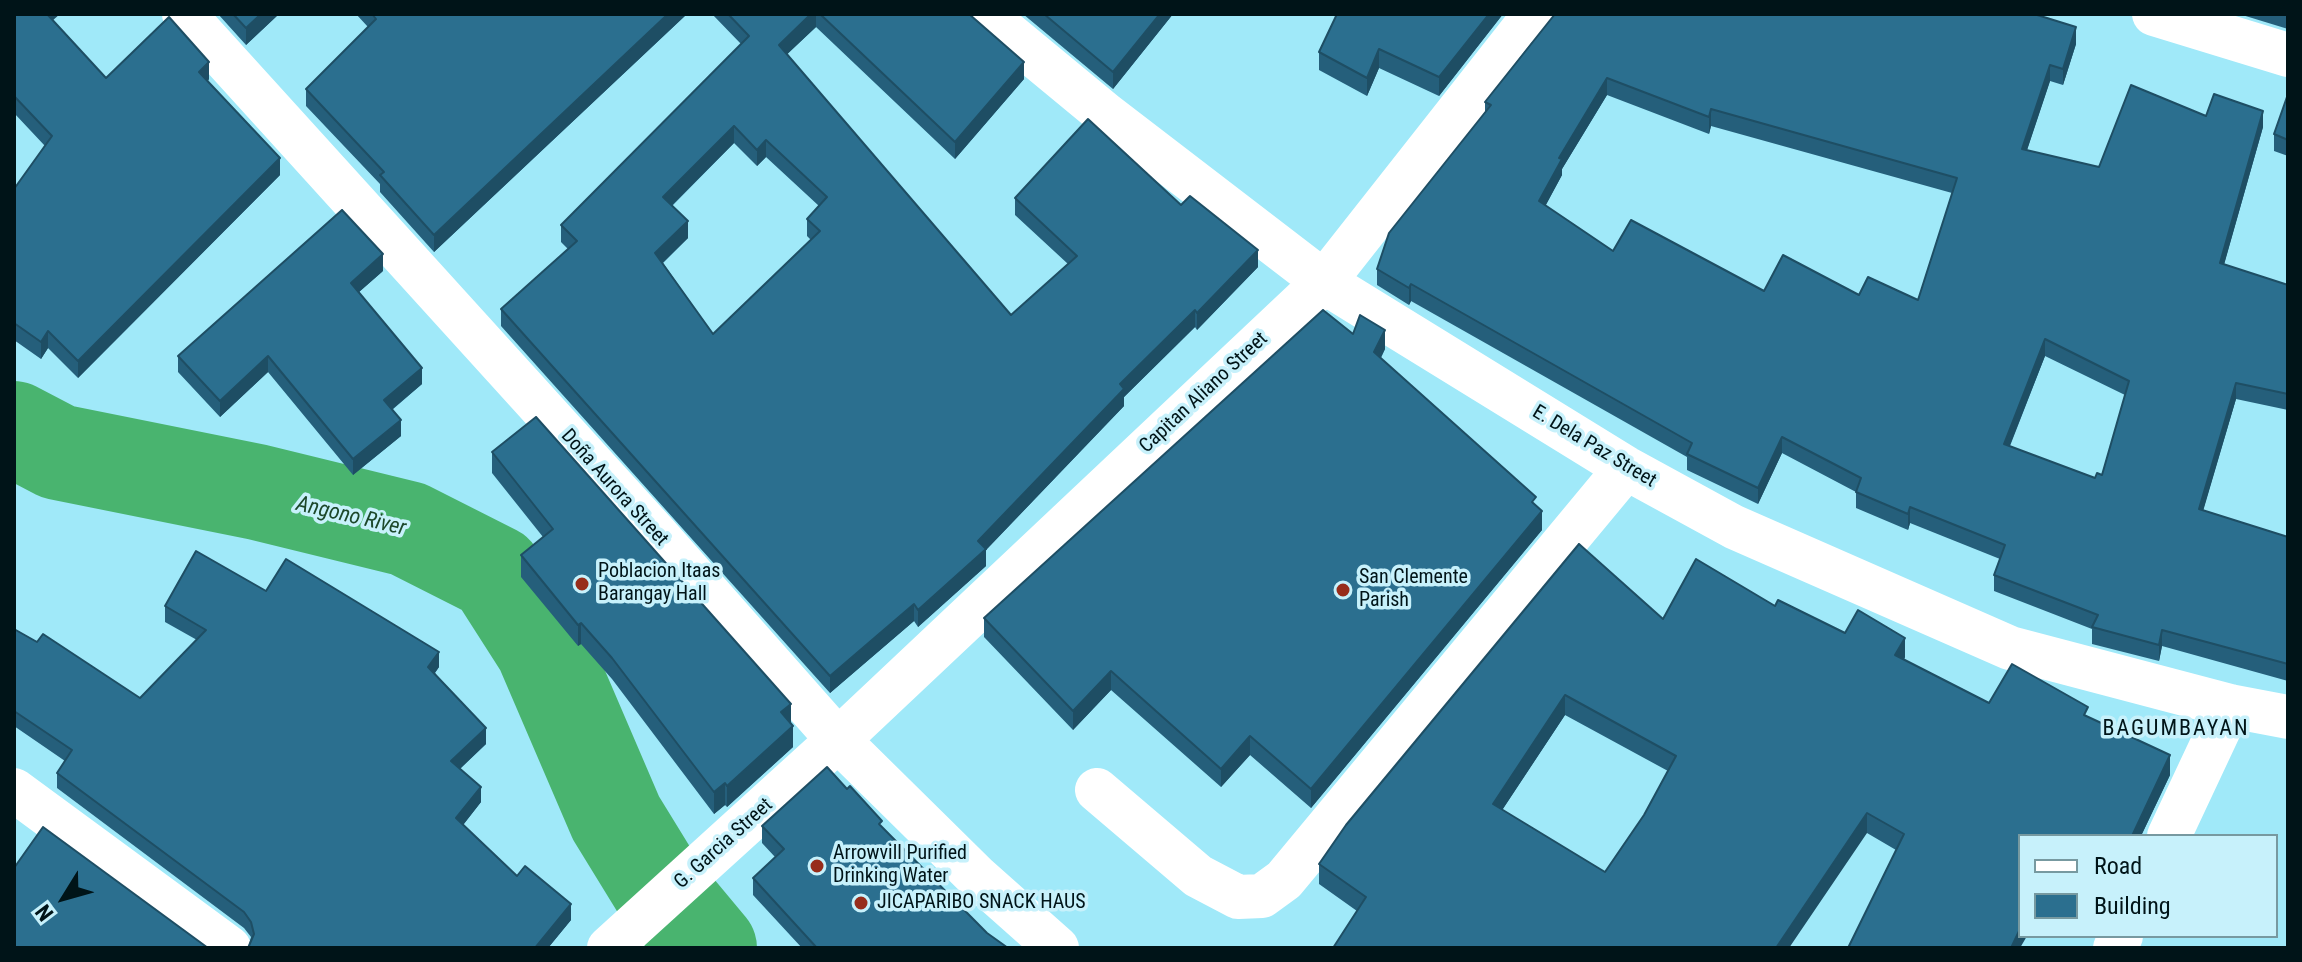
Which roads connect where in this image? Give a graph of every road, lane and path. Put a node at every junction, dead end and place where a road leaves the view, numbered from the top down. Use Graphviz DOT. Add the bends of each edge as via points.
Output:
graph roads {
  1 [pos="184,14"];
  2 [pos="984,14"];
  3 [pos="1535,14"];
  4 [pos="2154,14"];
  5 [pos="2288,55"];
  6 [pos="1324,282"];
  7 [pos="1626,468"];
  8 [pos="2230,706"];
  9 [pos="2288,717"];
  10 [pos="838,740"];
  11 [pos="14,790"];
  12 [pos="1097,790"];
  13 [pos="2170,834"];
  14 [pos="613,944"];
  15 [pos="229,948"];
  16 [pos="1057,948"];
  1 -- 10 [label="street, Doña Aurora Street"];
  2 -- 6 [label="street, E. Dela Paz Street"];
  3 -- 6 [label="street, Capitan Aliano Street"];
  4 -- 5 [label="street"];
  6 -- 7 [label="street, E. Dela Paz Street"];
  6 -- 10 [label="street, Capitan Aliano Street"];
  7 -- 8 [label="street, E. Dela Paz Street" via="1734,527 2010,648"];
  7 -- 12 [label="street" via="1284,880 1262,896 1238,897 1198,876"];
  8 -- 9 [label="street, E. Dela Paz Street"];
  8 -- 13 [label="street"];
  10 -- 14 [label="street, G. Garcia Street"];
  10 -- 16 [label="street, Doña Aurora Street"];
  11 -- 15 [label="street"];
}
